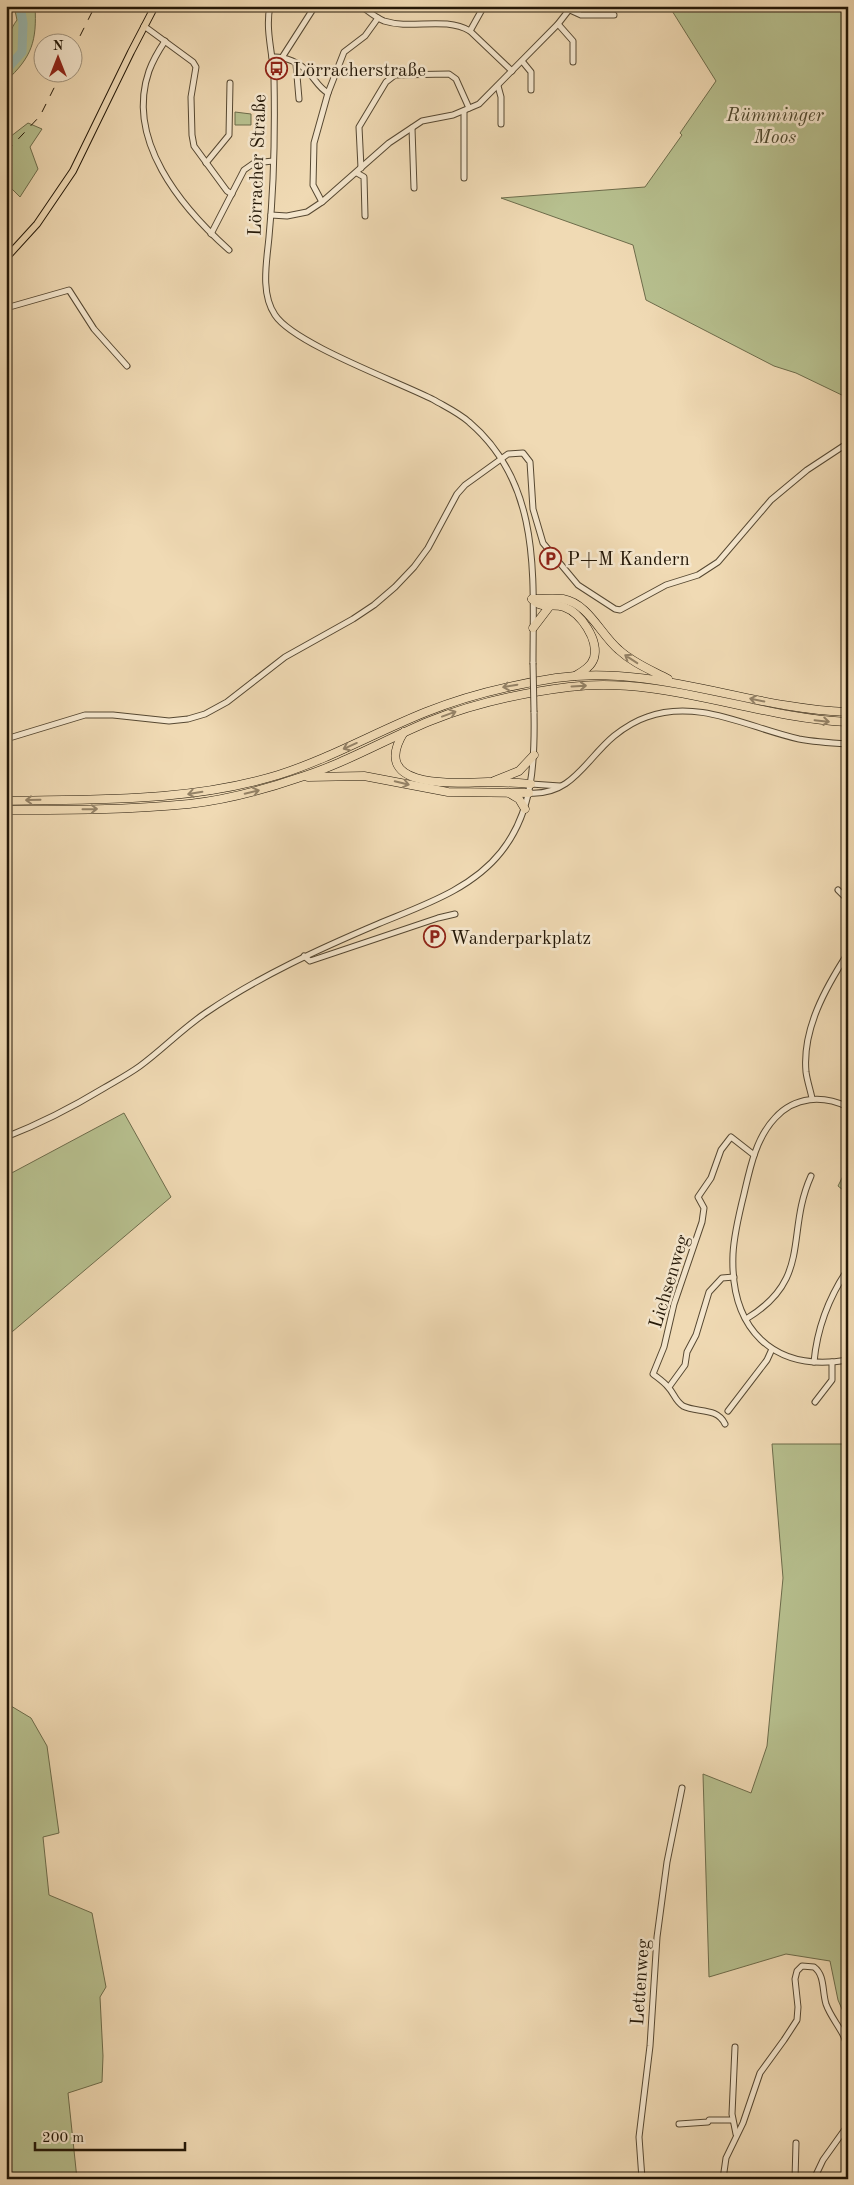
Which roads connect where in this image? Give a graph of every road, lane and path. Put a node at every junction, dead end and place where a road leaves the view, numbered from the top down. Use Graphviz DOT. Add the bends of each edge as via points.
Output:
graph roads {
  1 [pos="155,6"];
  2 [pos="270,6"];
  3 [pos="315,6"];
  4 [pos="361,6"];
  5 [pos="484,6"];
  6 [pos="571,8"];
  7 [pos="614,15"];
  8 [pos="378,18"];
  9 [pos="558,24"];
  10 [pos="144,26"];
  11 [pos="470,31"];
  12 [pos="165,41"];
  13 [pos="283,56"];
  14 [pos="272,57"];
  15 [pos="522,61"];
  16 [pos="573,62"];
  17 [pos="296,64"];
  18 [pos="512,71"];
  19 [pos="230,83"];
  20 [pos="498,86"];
  21 [pos="531,90"];
  22 [pos="328,93"];
  23 [pos="299,99"];
  24 [pos="466,109"];
  25 [pos="501,124"];
  26 [pos="412,128"];
  27 [pos="272,161"];
  28 [pos="206,163"];
  29 [pos="361,168"];
  30 [pos="357,173"];
  31 [pos="464,178"];
  32 [pos="414,188"];
  33 [pos="232,194"];
  34 [pos="322,202"];
  35 [pos="271,215"];
  36 [pos="365,216"];
  37 [pos="211,234"];
  38 [pos="229,250"];
  39 [pos="6,258"];
  40 [pos="6,308"];
  41 [pos="126,366"];
  42 [pos="848,443"];
  43 [pos="501,459"];
  44 [pos="532,599"];
  45 [pos="549,607"];
  46 [pos="533,628"];
  47 [pos="575,676"];
  48 [pos="674,682"];
  49 [pos="848,712"];
  50 [pos="848,722"];
  51 [pos="404,732"];
  52 [pos="6,739"];
  53 [pos="848,744"];
  54 [pos="534,755"];
  55 [pos="301,777"];
  56 [pos="490,782"];
  57 [pos="561,786"];
  58 [pos="530,788"];
  59 [pos="507,792"];
  60 [pos="6,801"];
  61 [pos="525,809"];
  62 [pos="6,810"];
  63 [pos="838,890"];
  64 [pos="848,900"];
  65 [pos="455,914"];
  66 [pos="848,953"];
  67 [pos="304,956"];
  68 [pos="812,1098"];
  69 [pos="848,1107"];
  70 [pos="6,1137"];
  71 [pos="754,1155"];
  72 [pos="811,1176"];
  73 [pos="848,1269"];
  74 [pos="734,1276"];
  75 [pos="746,1319"];
  76 [pos="772,1349"];
  77 [pos="848,1360"];
  78 [pos="814,1362"];
  79 [pos="832,1362"];
  80 [pos="669,1387"];
  81 [pos="815,1402"];
  82 [pos="728,1411"];
  83 [pos="725,1424"];
  84 [pos="682,1788"];
  85 [pos="734,2047"];
  86 [pos="848,2051"];
  87 [pos="848,2057"];
  88 [pos="848,2092"];
  89 [pos="732,2120"];
  90 [pos="679,2124"];
  91 [pos="848,2125"];
  92 [pos="736,2134"];
  93 [pos="796,2144"];
  94 [pos="642,2179"];
  95 [pos="723,2179"];
  96 [pos="794,2179"];
  97 [pos="814,2179"];
  1 -- 10 [label="main road"];
  2 -- 14 [label="street, Lörracher Straße" via="268,24"];
  3 -- 13 [label="street"];
  4 -- 8 [label="street"];
  5 -- 11 [label="street"];
  6 -- 7 [label="street" via="581,15"];
  6 -- 9 [label="street"];
  8 -- 11 [label="street" via="404,24 454,25"];
  8 -- 22 [label="street" via="365,36 344,52"];
  9 -- 15 [label="street"];
  9 -- 16 [label="street" via="573,41"];
  10 -- 12 [label="street"];
  10 -- 39 [label="main road" via="60,194 38,224"];
  11 -- 18 [label="street"];
  12 -- 28 [label="street" via="196,67 190,97 192,136 194,146"];
  12 -- 37 [label="street" via="149,72 145,89 144,115 148,137 158,163 186,205"];
  13 -- 14 [label="street"];
  13 -- 17 [label="street"];
  14 -- 27 [label="street, Lörracher Straße"];
  15 -- 18 [label="street"];
  15 -- 21 [label="street" via="531,72"];
  17 -- 22 [label="street" via="308,71 319,87"];
  17 -- 23 [label="street"];
  18 -- 20 [label="street"];
  19 -- 28 [label="street" via="229,135"];
  20 -- 24 [label="street" via="479,104"];
  20 -- 25 [label="street"];
  22 -- 34 [label="street" via="314,143 313,185"];
  24 -- 26 [label="street" via="422,121"];
  24 -- 29 [label="street" via="456,80 448,74 395,74 386,82 362,120 359,134"];
  24 -- 31 [label="street"];
  26 -- 29 [label="street"];
  26 -- 32 [label="street"];
  27 -- 33 [label="street" via="254,163 244,170"];
  27 -- 35 [label="street, Lörracher Straße"];
  28 -- 33 [label="street"];
  29 -- 30 [label="street"];
  30 -- 34 [label="street"];
  30 -- 36 [label="street" via="364,177"];
  33 -- 37 [label="street"];
  34 -- 35 [label="street" via="307,212"];
  35 -- 43 [label="street, Lörracher Straße" via="266,265 269,300 281,322 303,338 412,389 467,420"];
  37 -- 38 [label="street"];
  40 -- 41 [label="street" via="69,290 94,329"];
  42 -- 43 [label="street" via="807,470 771,500 718,562 698,575 666,585 620,610 578,585 543,543 534,510 527,457 512,452"];
  43 -- 44 [label="street, Lörracher Straße" via="517,487 526,513"];
  43 -- 52 [label="street" via="457,494 428,548 395,588 353,619 286,657 227,702 188,719 151,721 113,715 85,715"];
  44 -- 45 [label="highway"];
  44 -- 46 [label="street, Lörracher Straße"];
  48 -- 44 [label="highway, one-way" via="618,650 588,614 575,604 562,599"];
  45 -- 46 [label="highway"];
  45 -- 47 [label="highway" via="564,607 572,611 580,618 593,642 592,663"];
  46 -- 54 [label="street, Lörracher Straße, bridge"];
  47 -- 48 [label="highway" via="622,676"];
  47 -- 60 [label="highway, one-way" via="462,698 318,760 233,786 156,797"];
  49 -- 48 [label="highway, one-way" via="784,706"];
  51 -- 50 [label="highway, one-way" via="493,700 597,686 674,692 789,717"];
  51 -- 55 [label="highway"];
  51 -- 56 [label="highway" via="396,745 394,758 404,773 448,783"];
  53 -- 57 [label="street" via="798,738 698,711 667,712 646,718 614,736 574,778"];
  54 -- 56 [label="highway" via="519,771"];
  54 -- 58 [label="street, Lörracher Straße"];
  55 -- 59 [label="highway, one-way" via="364,776 448,792"];
  62 -- 55 [label="highway, one-way" via="190,804 236,796"];
  56 -- 58 [label="highway"];
  57 -- 58 [label="street"];
  57 -- 58 [label="street" via="542,794"];
  58 -- 59 [label="highway"];
  58 -- 61 [label="street, Lörracher Straße"];
  59 -- 61 [label="highway" via="519,799"];
  61 -- 67 [label="street, Lörracher Straße" via="501,853 463,885"];
  63 -- 64 [label="street"];
  65 -- 67 [label="street" via="310,961"];
  66 -- 68 [label="street" via="813,1022 806,1057"];
  67 -- 70 [label="street, Lörracher Straße" via="207,1012 139,1067 64,1112"];
  68 -- 69 [label="street" via="826,1098"];
  68 -- 71 [label="street" via="797,1102 776,1117"];
  71 -- 74 [label="street" via="735,1236"];
  71 -- 80 [label="street, Lichsenweg" via="731,1137 720,1150 710,1178 698,1197 704,1208 702,1222 654,1374"];
  72 -- 75 [label="street" via="804,1191 790,1270 783,1286 772,1300"];
  73 -- 78 [label="street" via="818,1332"];
  74 -- 75 [label="street" via="739,1305"];
  74 -- 80 [label="street" via="722,1278 709,1292 685,1365"];
  75 -- 76 [label="street" via="756,1335"];
  76 -- 78 [label="street" via="787,1358"];
  76 -- 82 [label="street" via="768,1360"];
  77 -- 79 [label="street"];
  78 -- 79 [label="street"];
  79 -- 81 [label="street" via="832,1380"];
  80 -- 83 [label="street" via="682,1405 707,1410"];
  84 -- 94 [label="street, Lettenweg" via="667,1862 657,1937 650,2046 639,2137"];
  85 -- 89 [label="street"];
  86 -- 92 [label="street" via="844,2034 826,2002 820,1973 811,1966 802,1966 795,1979 797,2020 760,2072"];
  87 -- 88 [label="street"];
  89 -- 90 [label="street"];
  89 -- 92 [label="street"];
  91 -- 97 [label="street" via="822,2160"];
  92 -- 95 [label="street" via="726,2158"];
  93 -- 96 [label="street"];
}
